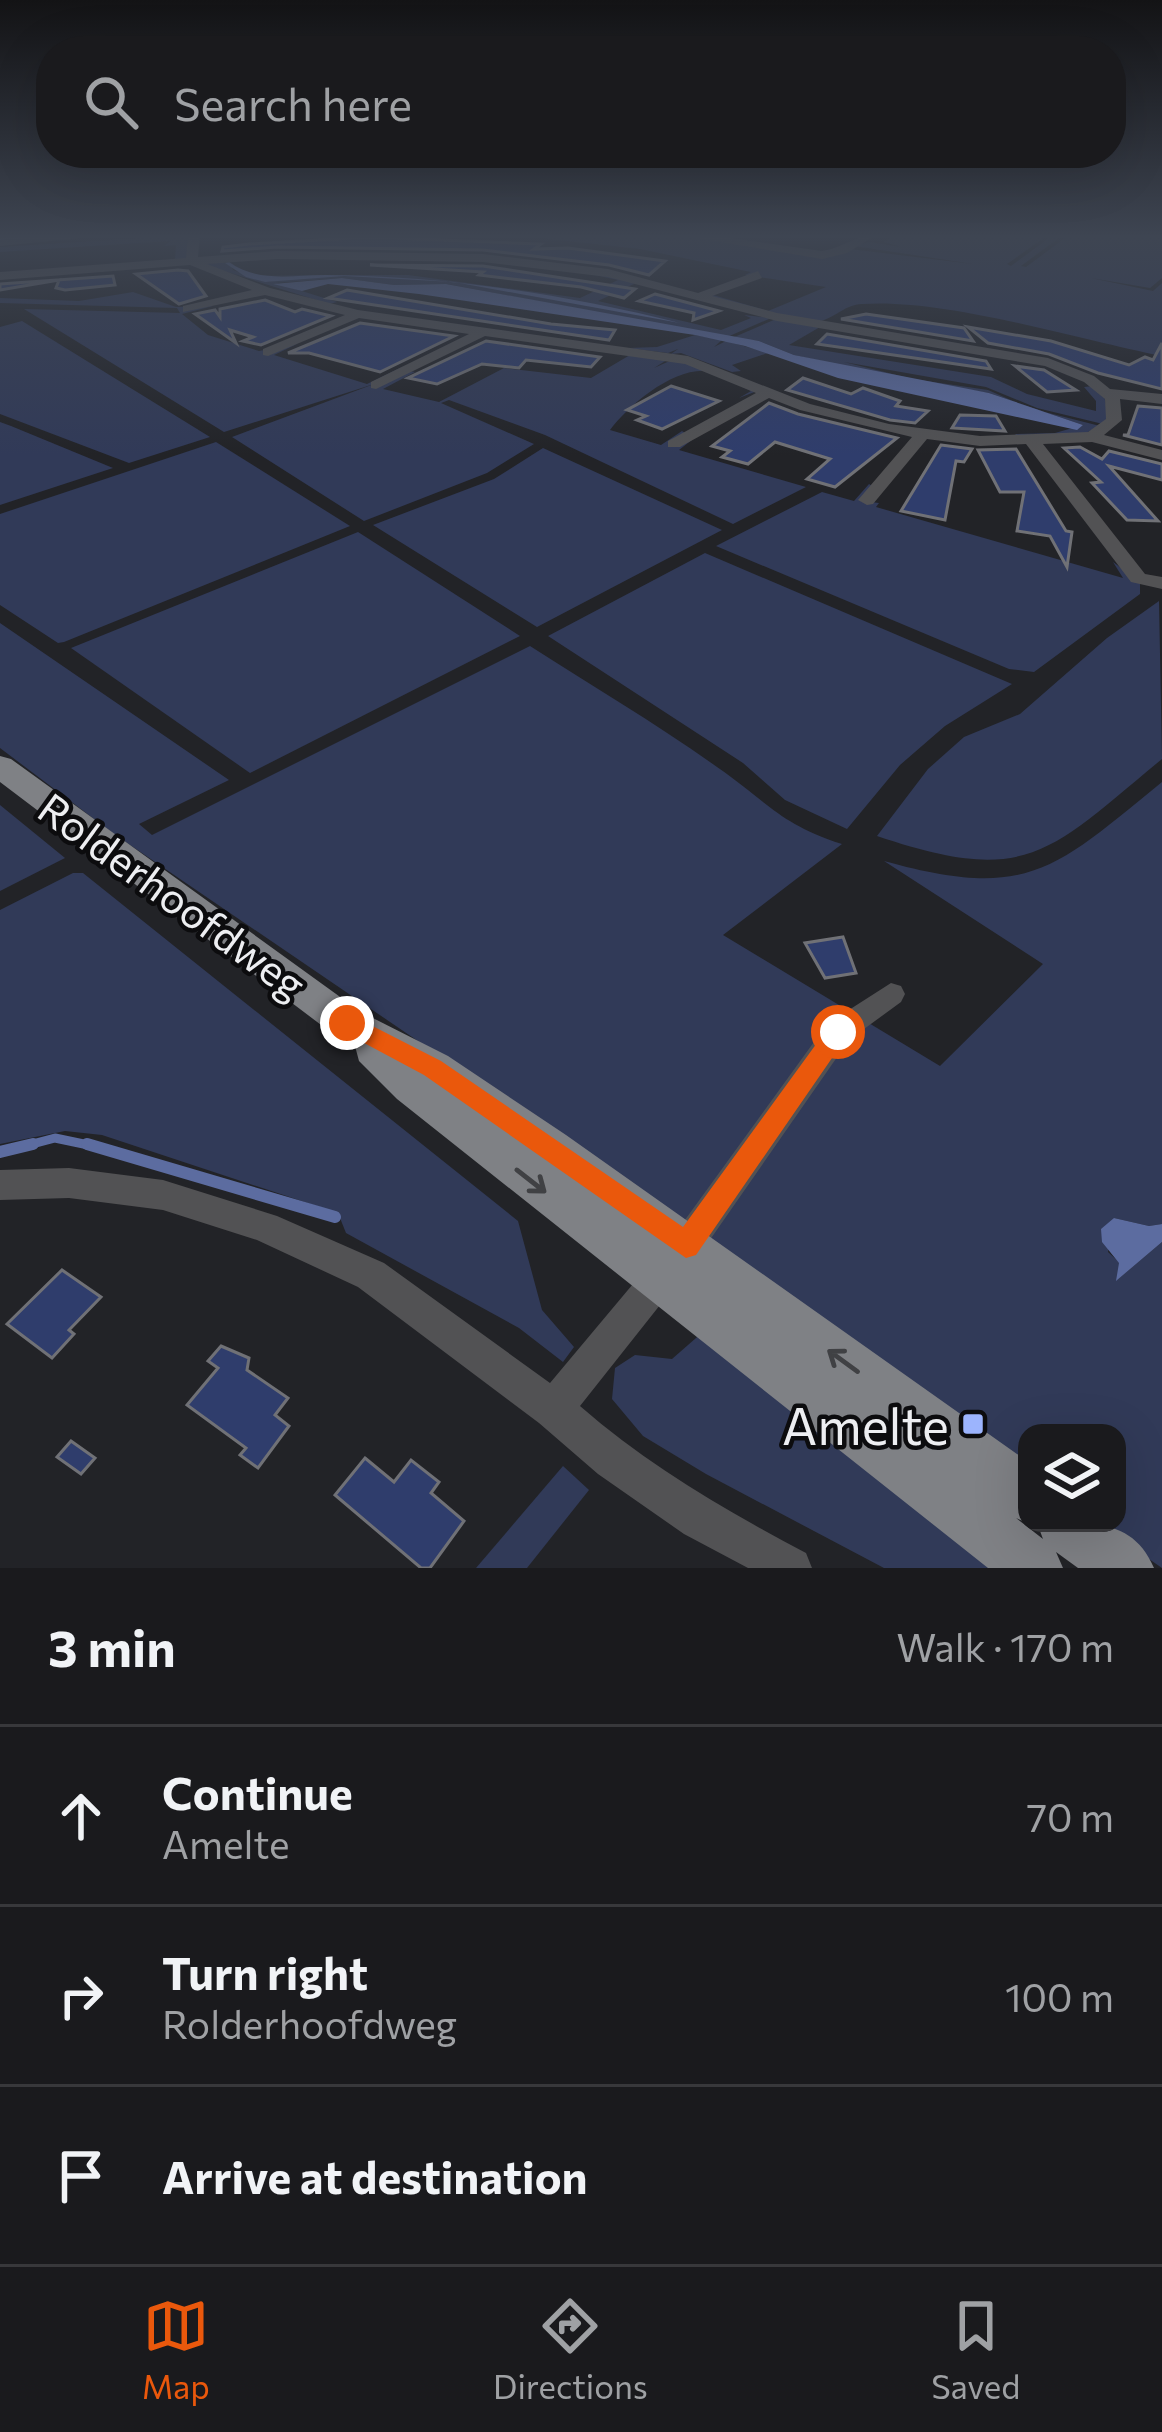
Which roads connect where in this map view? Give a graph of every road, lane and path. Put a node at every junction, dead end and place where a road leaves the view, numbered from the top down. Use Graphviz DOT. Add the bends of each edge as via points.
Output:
graph roads {
  1 [pos="335,308"];
  2 [pos="746,308"];
  3 [pos="358,314"];
  4 [pos="479,334"];
  5 [pos="268,352"];
  6 [pos="376,385"];
  7 [pos="768,392"];
  8 [pos="1108,394"];
  9 [pos="1162,399"];
  10 [pos="922,435"];
  11 [pos="1092,437"];
  12 [pos="1033,442"];
  13 [pos="674,444"];
  14 [pos="1162,454"];
  15 [pos="868,500"];
  16 [pos="1162,583"];
  17 [pos="0,766"];
  18 [pos="891,994"];
  19 [pos="0,1185"];
  20 [pos="673,1263"];
  21 [pos="554,1409"];
  22 [pos="1018,1489"];
  23 [pos="1077,1532"];
  24 [pos="791,1568"];
  25 [pos="1034,1568"];
  26 [pos="1125,1568"];
  1 -- 3 [label="street"];
  2 -- 8 [label="street" via="1029,357"];
  3 -- 4 [label="street"];
  3 -- 5 [label="street"];
  4 -- 6 [label="street"];
  4 -- 7 [label="street" via="675,357"];
  7 -- 10 [label="street"];
  7 -- 13 [label="street"];
  8 -- 9 [label="street"];
  8 -- 11 [label="street" via="1114,420"];
  10 -- 12 [label="street"];
  10 -- 15 [label="street"];
  11 -- 12 [label="street"];
  11 -- 14 [label="street"];
  12 -- 16 [label="street" via="1138,578"];
  17 -- 20 [label="main road, Rolderhoofdweg" via="347,1023 412,1087"];
  18 -- 20 [label="street" via="838,1032"];
  19 -- 21 [label="street" via="163,1195 266,1227 371,1275"];
  20 -- 21 [label="street"];
  22 -- 20 [label="main road, Rolderhoofdweg, one-way"];
  20 -- 25 [label="main road, Rolderhoofdweg"];
  21 -- 24 [label="street" via="699,1519"];
  23 -- 26 [label="main road"];
}
